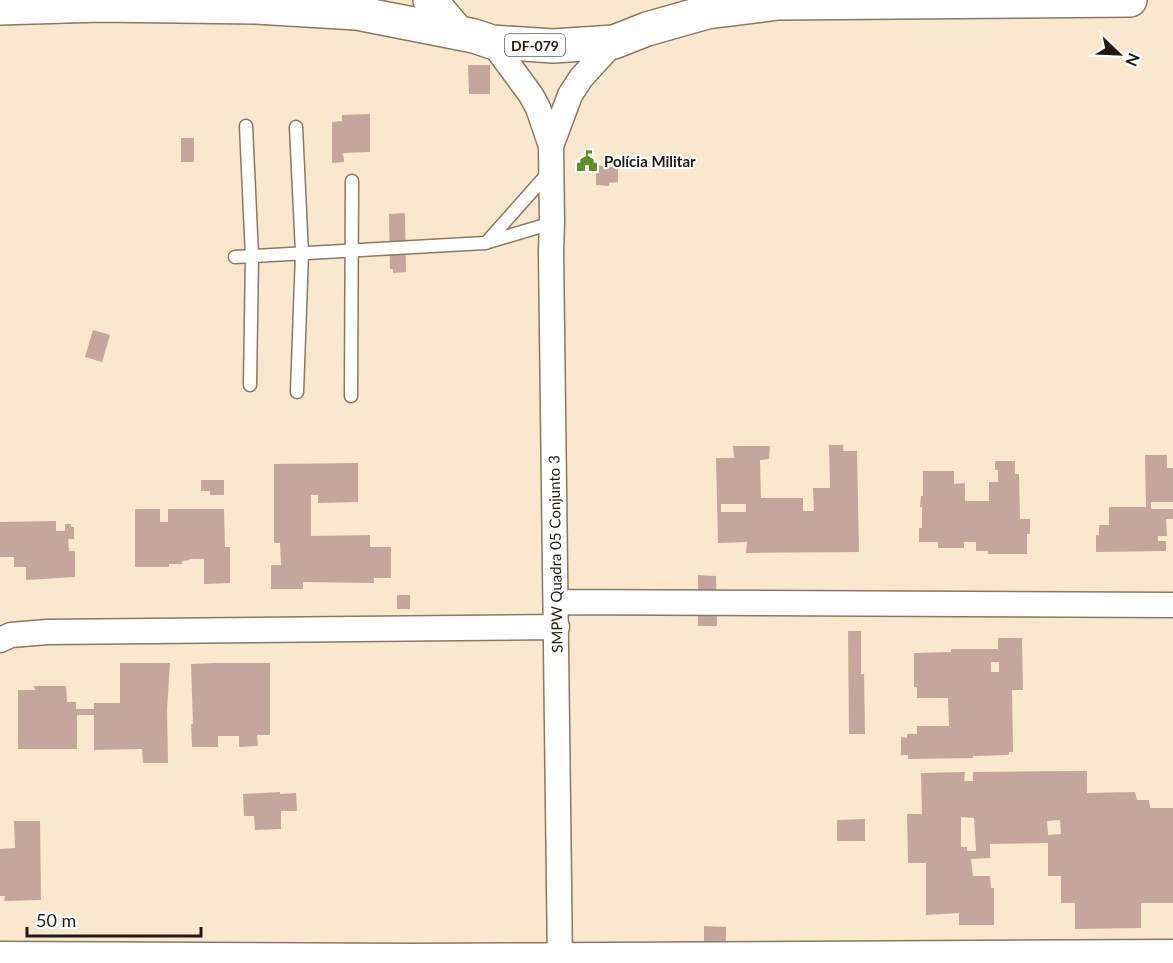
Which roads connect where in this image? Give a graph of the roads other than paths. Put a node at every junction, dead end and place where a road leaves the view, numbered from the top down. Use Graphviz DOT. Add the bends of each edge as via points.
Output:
graph roads {
  1 [pos="430,0"];
  2 [pos="669,0"];
  3 [pos="1130,0"];
  4 [pos="0,8"];
  5 [pos="647,29"];
  6 [pos="458,33"];
  7 [pos="492,42"];
  8 [pos="614,42"];
  9 [pos="246,126"];
  10 [pos="296,127"];
  11 [pos="551,146"];
  12 [pos="550,171"];
  13 [pos="352,181"];
  14 [pos="552,223"];
  15 [pos="485,243"];
  16 [pos="352,250"];
  17 [pos="302,253"];
  18 [pos="252,256"];
  19 [pos="235,257"];
  20 [pos="250,385"];
  21 [pos="297,392"];
  22 [pos="351,396"];
  23 [pos="556,602"];
  24 [pos="1173,605"];
  25 [pos="557,627"];
  26 [pos="0,640"];
  27 [pos="1173,952"];
  28 [pos="0,954"];
  29 [pos="560,959"];
  1 -- 6 [label="main road"];
  2 -- 5 [label="main road"];
  3 -- 5 [label="main road, DF-079" via="778,3 707,12"];
  4 -- 6 [label="main road, DF-079" via="111,5 279,8 357,13"];
  5 -- 8 [label="main road, DF-079"];
  6 -- 7 [label="main road, DF-079"];
  7 -- 8 [label="main road, DF-079" via="553,46"];
  7 -- 11 [label="street" via="531,95"];
  8 -- 11 [label="street" via="570,95"];
  9 -- 18 [label="lane"];
  10 -- 17 [label="lane"];
  11 -- 12 [label="street, SMPW Quadra 05 Conjunto 3"];
  12 -- 14 [label="street, SMPW Quadra 05 Conjunto 3"];
  12 -- 15 [label="lane"];
  13 -- 16 [label="lane"];
  14 -- 15 [label="lane"];
  14 -- 23 [label="street, SMPW Quadra 05 Conjunto 3"];
  15 -- 16 [label="lane"];
  16 -- 17 [label="lane"];
  16 -- 22 [label="lane"];
  17 -- 18 [label="lane"];
  17 -- 21 [label="lane"];
  18 -- 19 [label="lane"];
  18 -- 20 [label="lane"];
  23 -- 24 [label="street"];
  23 -- 25 [label="street, SMPW Quadra 05 Conjunto 3"];
  25 -- 26 [label="street" via="47,632 11,635"];
  25 -- 29 [label="street, SMPW Quadra 05 Conjunto 3"];
  27 -- 29 [label="street"];
  28 -- 29 [label="street"];
}
